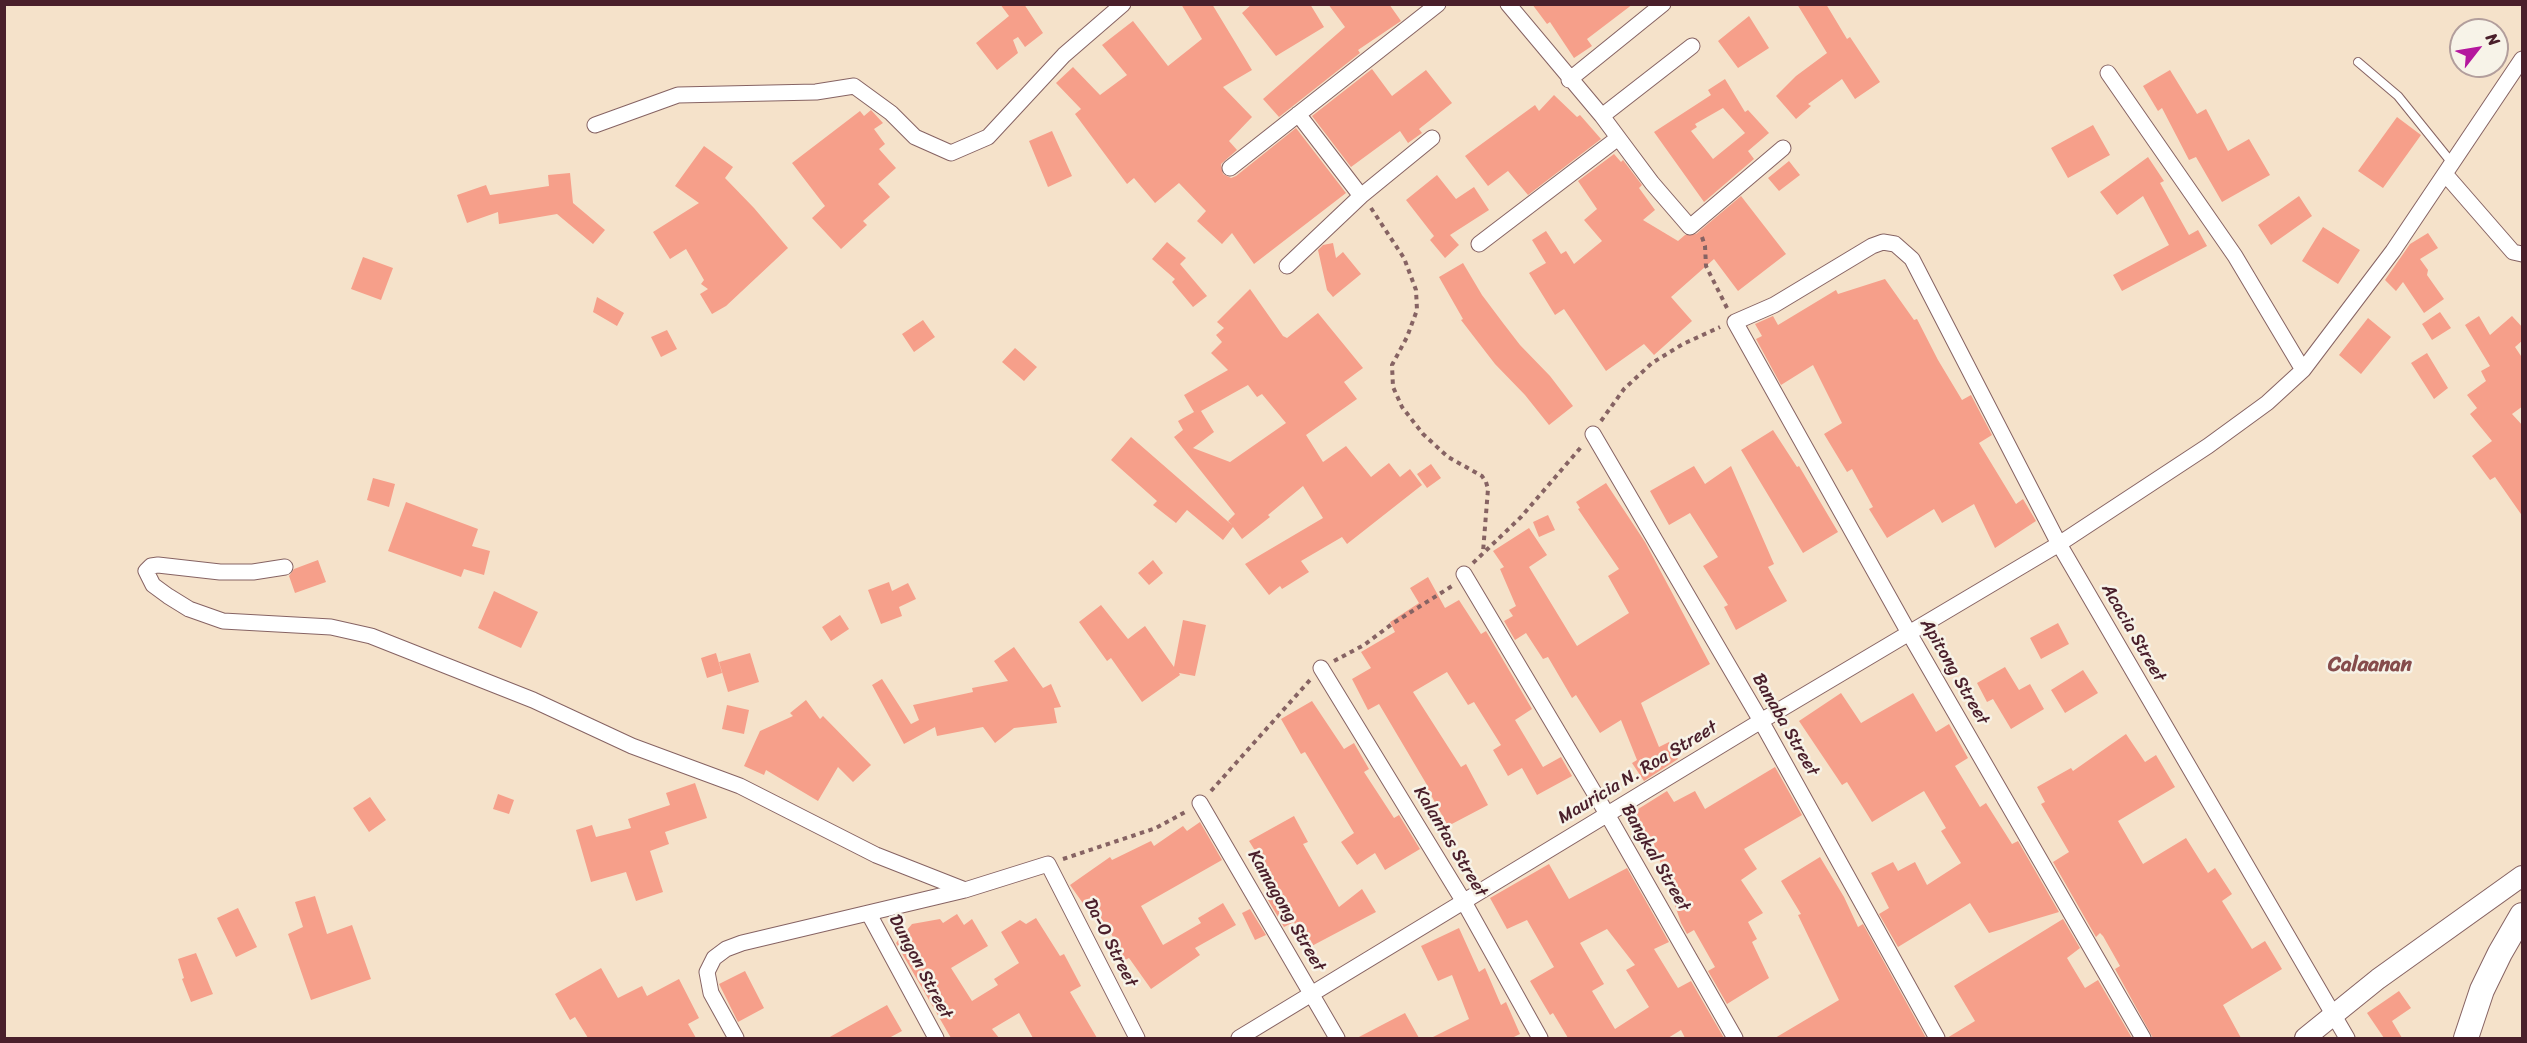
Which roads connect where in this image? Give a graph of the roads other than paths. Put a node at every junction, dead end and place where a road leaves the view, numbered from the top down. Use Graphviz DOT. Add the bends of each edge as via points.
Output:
graph roads {
  1 [pos="1123,4"];
  2 [pos="1438,4"];
  3 [pos="1508,4"];
  4 [pos="1663,4"];
  5 [pos="1692,46"];
  6 [pos="2523,59"];
  7 [pos="2358,62"];
  8 [pos="2108,73"];
  9 [pos="1569,80"];
  10 [pos="1298,114"];
  11 [pos="1602,116"];
  12 [pos="595,125"];
  13 [pos="1432,138"];
  14 [pos="1618,138"];
  15 [pos="1783,147"];
  16 [pos="1230,168"];
  17 [pos="2449,169"];
  18 [pos="1361,196"];
  19 [pos="1479,244"];
  20 [pos="1895,244"];
  21 [pos="2523,254"];
  22 [pos="1287,266"];
  23 [pos="2303,370"];
  24 [pos="1593,434"];
  25 [pos="2059,543"];
  26 [pos="285,567"];
  27 [pos="1464,574"];
  28 [pos="1909,633"];
  29 [pos="1321,668"];
  30 [pos="1761,721"];
  31 [pos="1200,803"];
  32 [pos="1607,814"];
  33 [pos="2523,876"];
  34 [pos="965,890"];
  35 [pos="1464,902"];
  36 [pos="869,914"];
  37 [pos="2523,915"];
  38 [pos="1312,995"];
  39 [pos="2333,1015"];
  40 [pos="736,1038"];
  41 [pos="936,1038"];
  42 [pos="1137,1038"];
  43 [pos="1239,1038"];
  44 [pos="1337,1038"];
  45 [pos="1540,1038"];
  46 [pos="1735,1038"];
  47 [pos="1937,1038"];
  48 [pos="2143,1038"];
  49 [pos="2305,1038"];
  50 [pos="2347,1038"];
  51 [pos="2466,1038"];
  1 -- 12 [label="street" via="1064,55 988,137 951,153 915,137 891,112 854,86 816,93 678,95"];
  2 -- 10 [label="street"];
  3 -- 9 [label="street"];
  4 -- 9 [label="street"];
  5 -- 11 [label="street"];
  6 -- 17 [label="street, Mauricia N. Roa Street"];
  7 -- 17 [label="lane" via="2398,96"];
  8 -- 23 [label="street" via="2235,256"];
  9 -- 11 [label="street"];
  10 -- 16 [label="street"];
  10 -- 18 [label="street"];
  11 -- 14 [label="street"];
  13 -- 18 [label="street"];
  14 -- 15 [label="street" via="1690,227"];
  14 -- 19 [label="street"];
  17 -- 21 [label="street" via="2513,252"];
  17 -- 23 [label="street, Mauricia N. Roa Street" via="2393,252"];
  18 -- 22 [label="street"];
  20 -- 25 [label="street, Acacia Street" via="1912,260"];
  20 -- 28 [label="street, Apitong Street" via="1883,242 1872,246 1774,305 1735,322"];
  23 -- 25 [label="street, Mauricia N. Roa Street" via="2267,403 2208,446"];
  24 -- 30 [label="street, Banaba Street"];
  25 -- 28 [label="street, Mauricia N. Roa Street"];
  25 -- 39 [label="street, Acacia Street"];
  26 -- 34 [label="street" via="220,572 158,565 146,572 153,585 168,596 189,609 223,621 331,627 370,636 533,700 632,746 740,786 876,855"];
  27 -- 32 [label="street, Bangkal Street"];
  28 -- 30 [label="street, Mauricia N. Roa Street"];
  28 -- 48 [label="street, Apitong Street"];
  29 -- 35 [label="street, Kalantas Street"];
  30 -- 32 [label="street, Mauricia N. Roa Street"];
  30 -- 47 [label="street, Banaba Street"];
  31 -- 38 [label="street, Kamagong Street"];
  32 -- 35 [label="street, Mauricia N. Roa Street"];
  32 -- 46 [label="street, Bangkal Street"];
  33 -- 39 [label="street"];
  34 -- 36 [label="street"];
  34 -- 42 [label="street, Da-O Street" via="1048,864"];
  35 -- 38 [label="street, Mauricia N. Roa Street"];
  35 -- 45 [label="street, Kalantas Street"];
  36 -- 40 [label="street" via="742,943 726,948 714,958 707,972 711,993"];
  36 -- 41 [label="street, Dungon Street"];
  37 -- 51 [label="main road" via="2482,990"];
  38 -- 43 [label="street, Mauricia N. Roa Street"];
  38 -- 44 [label="street, Kamagong Street"];
  39 -- 49 [label="street"];
  39 -- 50 [label="street, Acacia Street"];
}
